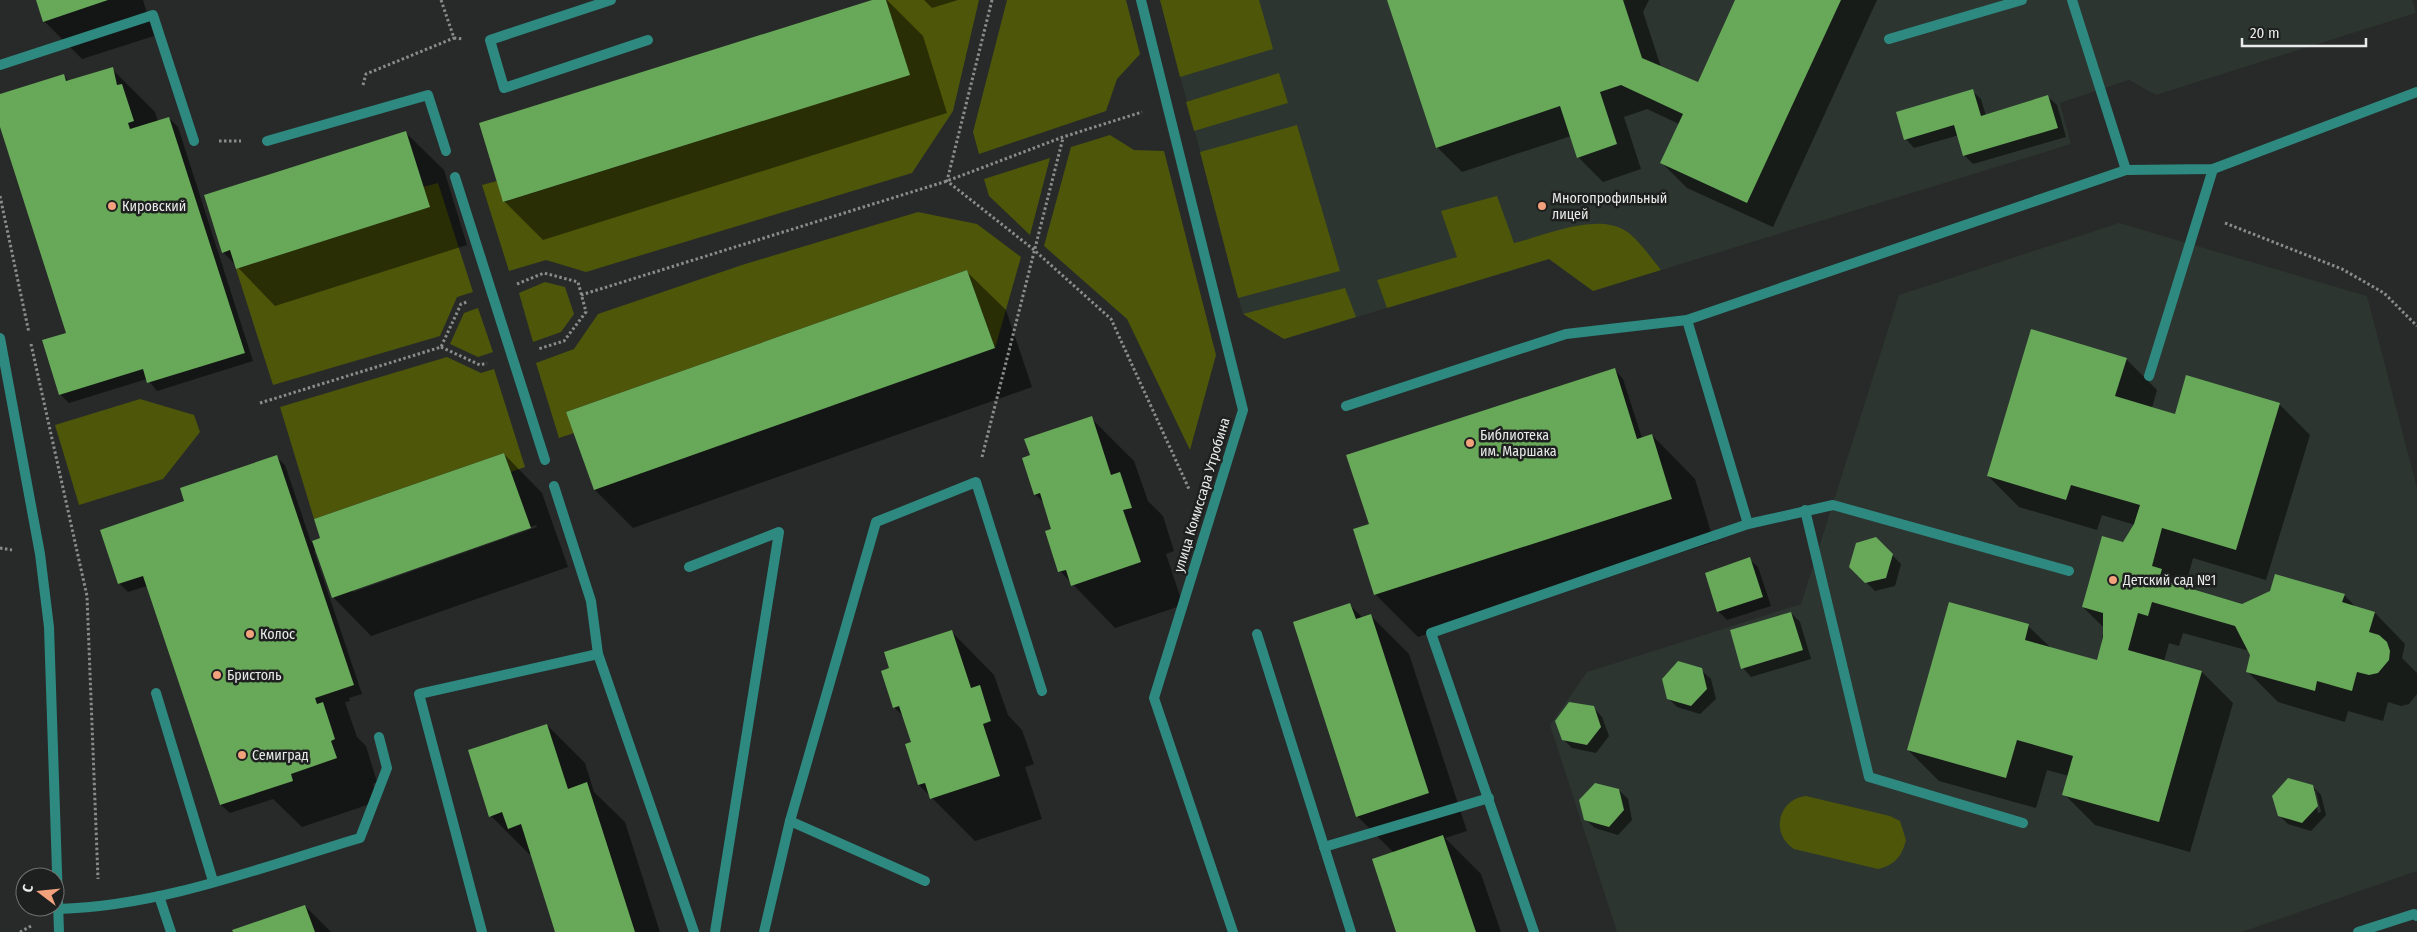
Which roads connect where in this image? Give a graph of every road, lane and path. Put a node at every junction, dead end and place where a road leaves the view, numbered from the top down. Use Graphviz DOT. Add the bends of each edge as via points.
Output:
graph roads {
  1 [pos="441,0"];
  2 [pos="611,0"];
  3 [pos="992,0"];
  4 [pos="1141,0"];
  5 [pos="2022,0"];
  6 [pos="2072,0"];
  7 [pos="454,38"];
  8 [pos="1889,39"];
  9 [pos="490,40"];
  10 [pos="648,40"];
  11 [pos="0,65"];
  12 [pos="366,74"];
  13 [pos="2417,92"];
  14 [pos="1168,104"];
  15 [pos="1063,138"];
  16 [pos="194,141"];
  17 [pos="267,141"];
  18 [pos="446,151"];
  19 [pos="2213,169"];
  20 [pos="2126,170"];
  21 [pos="455,177"];
  22 [pos="947,181"];
  23 [pos="2199,214"];
  24 [pos="1033,249"];
  25 [pos="492,293"];
  26 [pos="581,295"];
  27 [pos="1687,320"];
  28 [pos="2417,326"];
  29 [pos="0,338"];
  30 [pos="533,351"];
  31 [pos="2149,376"];
  32 [pos="260,402"];
  33 [pos="1346,406"];
  34 [pos="545,460"];
  35 [pos="976,482"];
  36 [pos="554,486"];
  37 [pos="1805,510"];
  38 [pos="1748,524"];
  39 [pos="1206,526"];
  40 [pos="688,567"];
  41 [pos="2069,570"];
  42 [pos="1257,634"];
  43 [pos="598,654"];
  44 [pos="1042,690"];
  45 [pos="156,694"];
  46 [pos="379,737"];
  47 [pos="1489,798"];
  48 [pos="790,821"];
  49 [pos="2023,823"];
  50 [pos="1324,847"];
  51 [pos="58,867"];
  52 [pos="213,881"];
  53 [pos="926,881"];
  54 [pos="159,896"];
  55 [pos="65,909"];
  56 [pos="2417,916"];
  57 [pos="59,917"];
  58 [pos="59,932"];
  59 [pos="171,932"];
  60 [pos="482,932"];
  61 [pos="694,932"];
  62 [pos="715,932"];
  63 [pos="764,932"];
  64 [pos="1233,932"];
  65 [pos="1351,932"];
  66 [pos="1534,932"];
  67 [pos="2358,932"];
  1 -- 7 [label="path"];
  2 -- 9 [label="street"];
  3 -- 22 [label="path"];
  4 -- 14 [label="street, улица Комиссара Утробина"];
  5 -- 8 [label="street"];
  6 -- 20 [label="street"];
  7 -- 9 [label="path"];
  7 -- 12 [label="path"];
  9 -- 10 [label="street" via="504,88"];
  11 -- 16 [label="street" via="153,16"];
  13 -- 19 [label="street"];
  14 -- 15 [label="path"];
  14 -- 39 [label="street, улица Комиссара Утробина" via="1243,410"];
  15 -- 22 [label="path"];
  15 -- 24 [label="path"];
  16 -- 17 [label="path"];
  17 -- 18 [label="street" via="428,95"];
  19 -- 20 [label="street"];
  19 -- 23 [label="street"];
  20 -- 27 [label="street"];
  21 -- 25 [label="street"];
  22 -- 24 [label="path"];
  22 -- 26 [label="path"];
  23 -- 28 [label="path" via="2342,269 2384,293"];
  23 -- 31 [label="street"];
  24 -- 35 [label="path"];
  24 -- 39 [label="path" via="1111,319"];
  25 -- 26 [label="path" via="544,273 578,282"];
  25 -- 32 [label="path" via="461,304 441,346"];
  25 -- 34 [label="street"];
  26 -- 30 [label="path" via="586,312 564,342"];
  27 -- 33 [label="street" via="1566,334"];
  27 -- 38 [label="street"];
  29 -- 51 [label="street" via="34,515 50,626"];
  35 -- 44 [label="street"];
  35 -- 48 [label="street" via="876,522"];
  36 -- 43 [label="street" via="591,601"];
  37 -- 38 [label="street"];
  37 -- 41 [label="street" via="1833,505"];
  37 -- 49 [label="street" via="1869,777"];
  38 -- 47 [label="street" via="1431,633"];
  39 -- 64 [label="street, улица Комиссара Утробина" via="1154,698"];
  40 -- 62 [label="street" via="780,532"];
  42 -- 50 [label="street"];
  43 -- 60 [label="street" via="419,694"];
  43 -- 61 [label="street"];
  45 -- 52 [label="street"];
  46 -- 52 [label="street" via="387,768 360,838"];
  47 -- 50 [label="street"];
  47 -- 66 [label="street"];
  48 -- 53 [label="street"];
  48 -- 63 [label="street"];
  50 -- 65 [label="street"];
  52 -- 54 [label="street"];
  54 -- 55 [label="street" via="99,908"];
  54 -- 59 [label="street"];
  56 -- 67 [label="street" via="2414,914"];
  57 -- 58 [label="street"];
}
